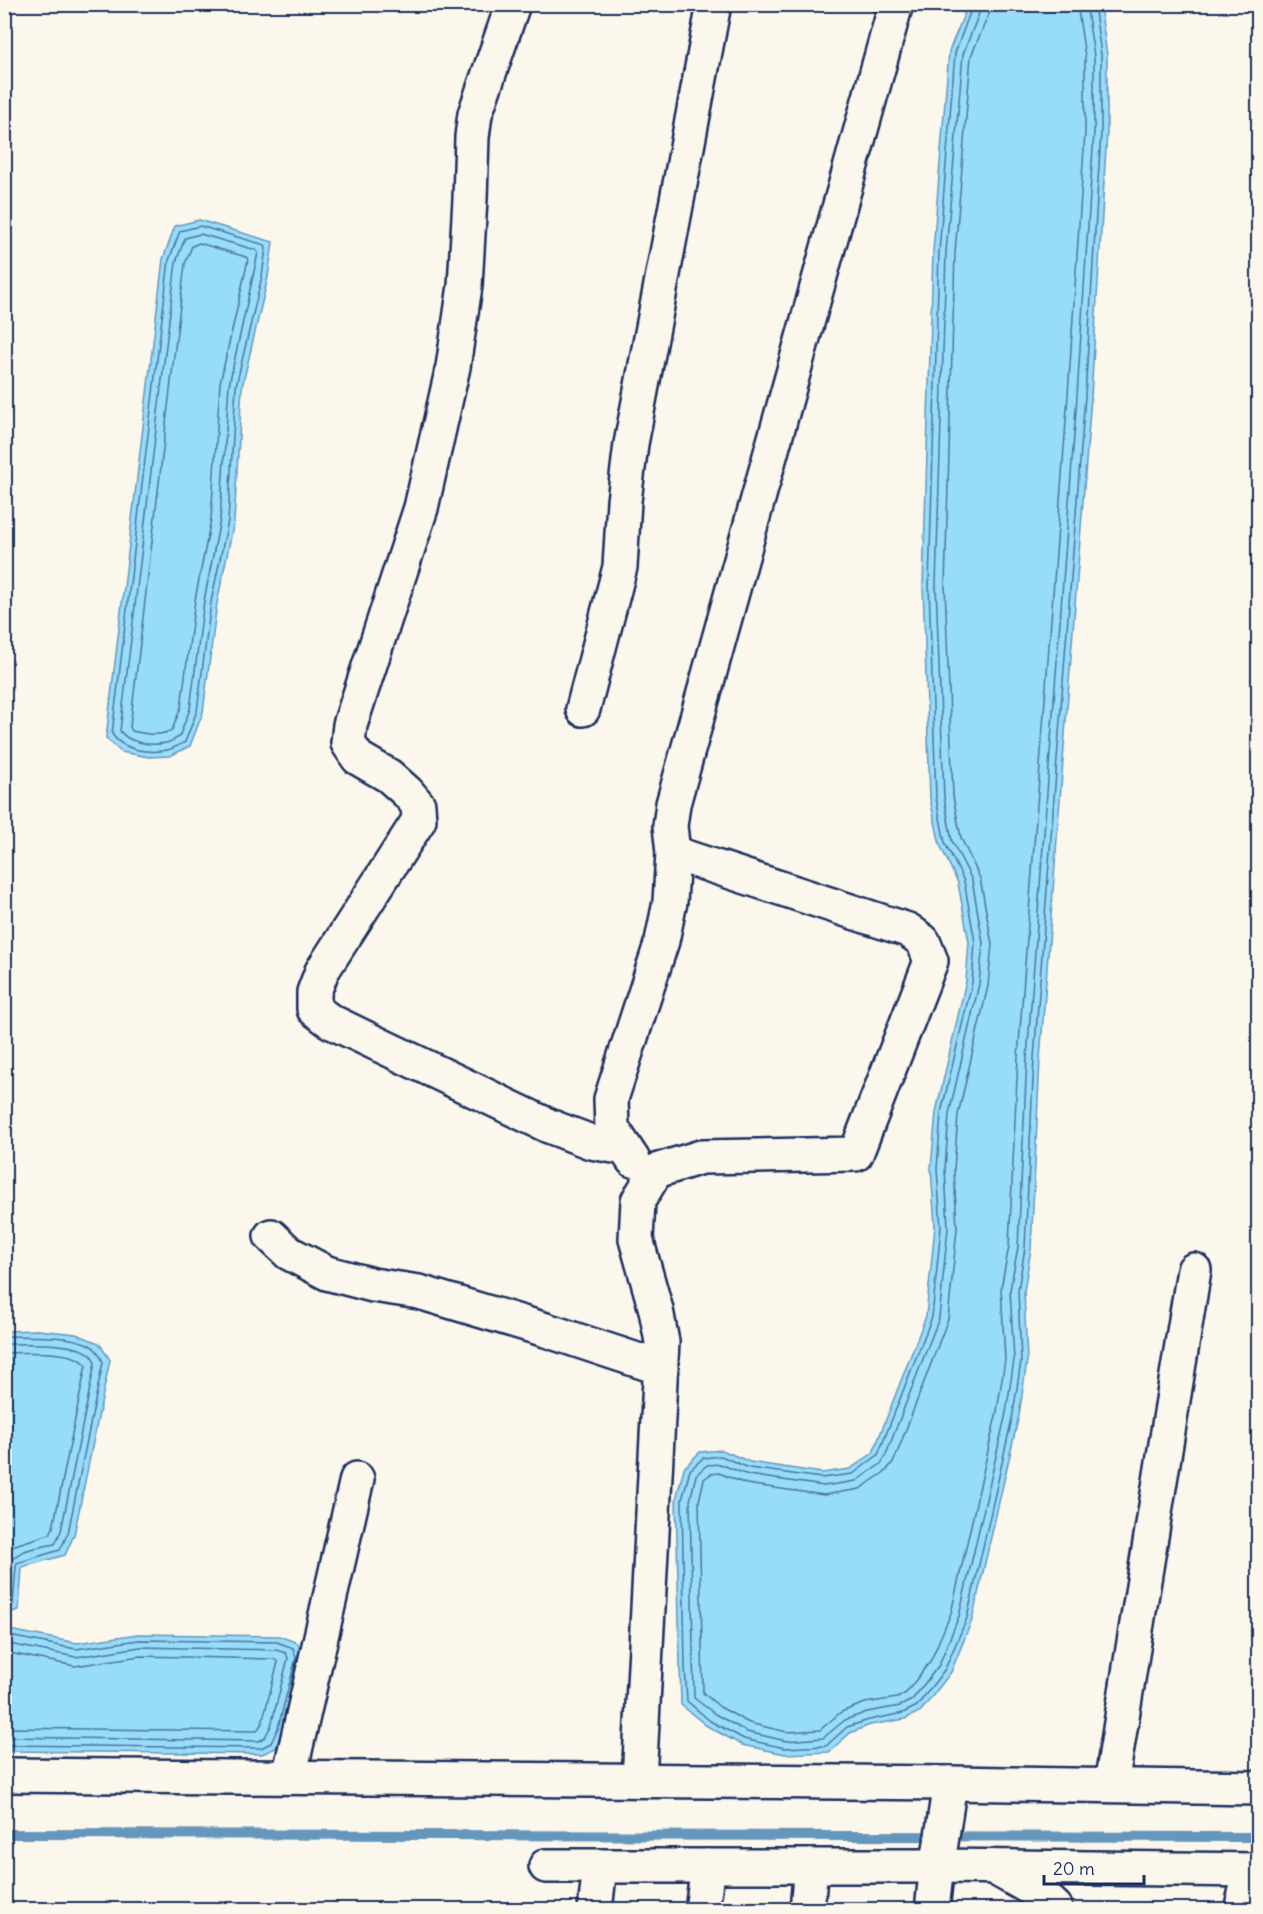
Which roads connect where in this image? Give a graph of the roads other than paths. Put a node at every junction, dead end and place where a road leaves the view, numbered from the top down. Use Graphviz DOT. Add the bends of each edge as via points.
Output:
graph roads {
  1 [pos="513,4"];
  2 [pos="714,4"];
  3 [pos="896,4"];
  4 [pos="583,708"];
  5 [pos="673,853"];
  6 [pos="625,1148"];
  7 [pos="648,1185"];
  8 [pos="271,1236"];
  9 [pos="1194,1270"];
  10 [pos="660,1368"];
  11 [pos="357,1479"];
  12 [pos="4,1774"];
  13 [pos="289,1777"];
  14 [pos="639,1780"];
  15 [pos="950,1783"];
  16 [pos="1111,1785"];
  17 [pos="1258,1788"];
  18 [pos="938,1859"];
  19 [pos="546,1866"];
  20 [pos="600,1866"];
  21 [pos="708,1866"];
  22 [pos="811,1866"];
  23 [pos="991,1866"];
  24 [pos="1255,1870"];
  25 [pos="595,1910"];
  26 [pos="702,1910"];
  27 [pos="807,1910"];
  28 [pos="932,1910"];
  29 [pos="1054,1910"];
  30 [pos="1241,1910"];
  1 -- 6 [label="street" via="475,114 465,286 451,378 421,508 350,725 348,743 358,758 407,792 418,805 419,820 322,971 314,992 314,1009 330,1021 549,1126 591,1142"];
  2 -- 4 [label="street" via="631,444 620,567"];
  3 -- 5 [label="street" via="673,804"];
  5 -- 6 [label="street" via="670,902 662,941 611,1098 612,1128"];
  5 -- 7 [label="street" via="908,930 923,941 931,961 856,1154 701,1157 656,1171"];
  6 -- 7 [label="street"];
  7 -- 10 [label="street" via="638,1200 636,1239 662,1342"];
  8 -- 10 [label="street" via="289,1253 327,1273 430,1295"];
  9 -- 16 [label="street"];
  10 -- 14 [label="street"];
  11 -- 13 [label="street"];
  12 -- 13 [label="street"];
  13 -- 14 [label="street"];
  14 -- 15 [label="street"];
  15 -- 16 [label="street"];
  15 -- 18 [label="street"];
  16 -- 17 [label="street"];
  18 -- 22 [label="street"];
  18 -- 23 [label="street"];
  18 -- 28 [label="street"];
  19 -- 20 [label="street"];
  20 -- 21 [label="street"];
  20 -- 25 [label="street"];
  21 -- 22 [label="street"];
  21 -- 26 [label="street"];
  22 -- 27 [label="street"];
  23 -- 24 [label="street"];
  23 -- 29 [label="street" via="1041,1894"];
  24 -- 30 [label="street"];
}
